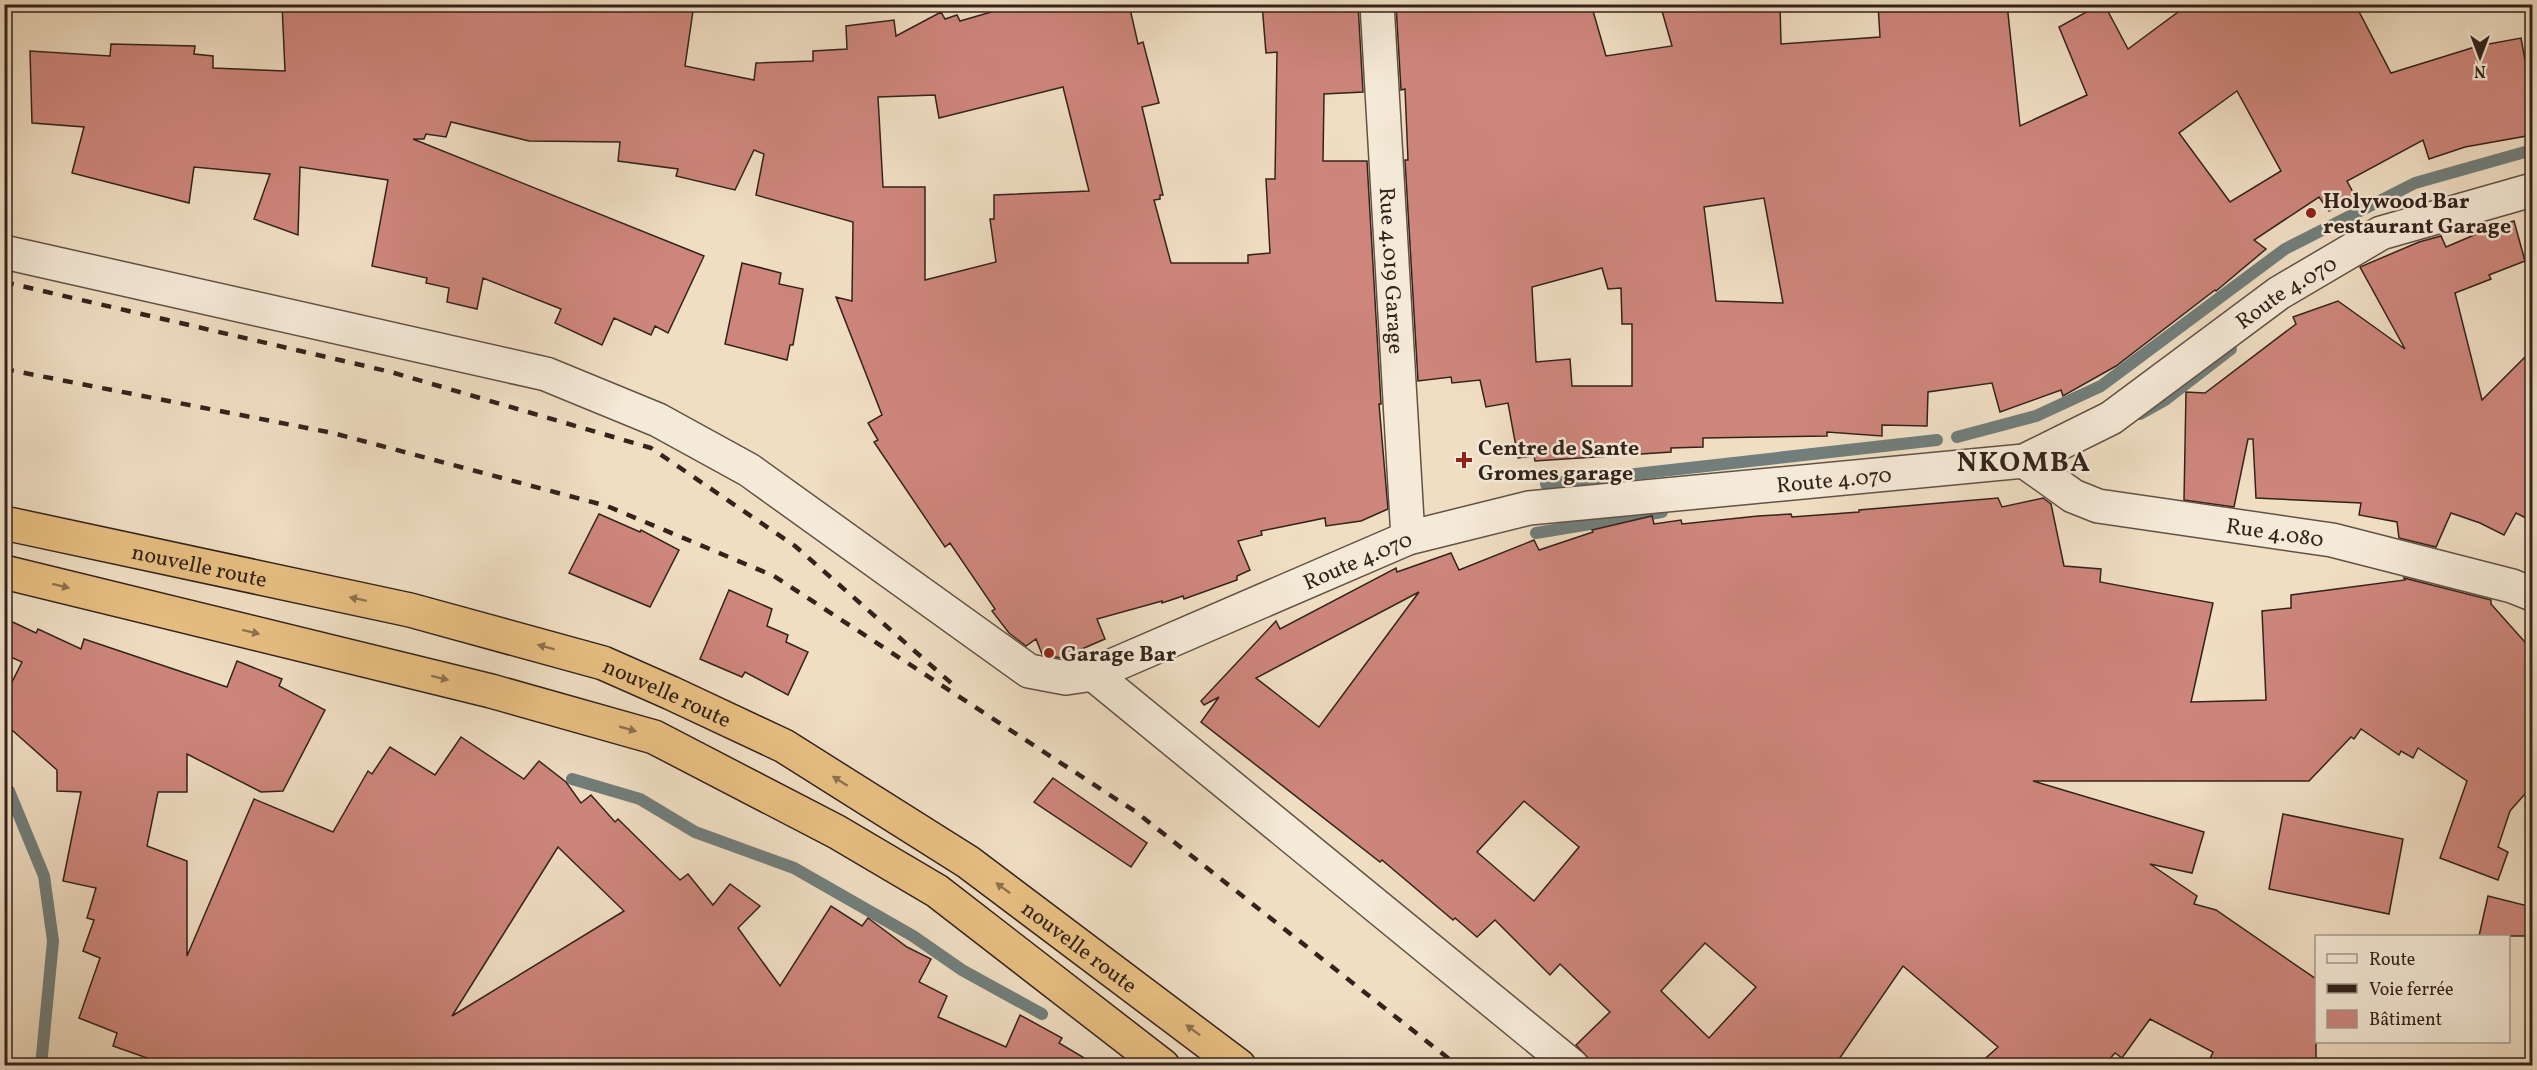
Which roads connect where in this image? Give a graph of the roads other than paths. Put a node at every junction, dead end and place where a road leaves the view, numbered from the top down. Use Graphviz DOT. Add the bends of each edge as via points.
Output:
graph roads {
  1 [pos="1377,4"];
  2 [pos="2532,189"];
  3 [pos="4,252"];
  4 [pos="2024,461"];
  5 [pos="4,523"];
  6 [pos="1408,538"];
  7 [pos="4,572"];
  8 [pos="2532,594"];
  9 [pos="1094,674"];
  10 [pos="1163,1065"];
  11 [pos="1239,1065"];
  12 [pos="1572,1065"];
  1 -- 6 [label="street, Rue 4.019 Garage"];
  2 -- 4 [label="street, Route 4.070" via="2381,233 2279,293 2111,418"];
  3 -- 9 [label="street, Route 4.070" via="546,374 658,420 749,470 1029,671 1066,678"];
  4 -- 6 [label="street, Route 4.070" via="1529,508"];
  4 -- 8 [label="street, Rue 4.080" via="2073,496 2098,506 2331,540"];
  11 -- 5 [label="highway, nouvelle route, one-way" via="968,862 888,811 784,746 603,663 410,610"];
  6 -- 9 [label="street, Route 4.070"];
  7 -- 10 [label="highway, nouvelle route, one-way" via="491,691 654,737 837,832 937,891"];
  9 -- 12 [label="street"];
}
